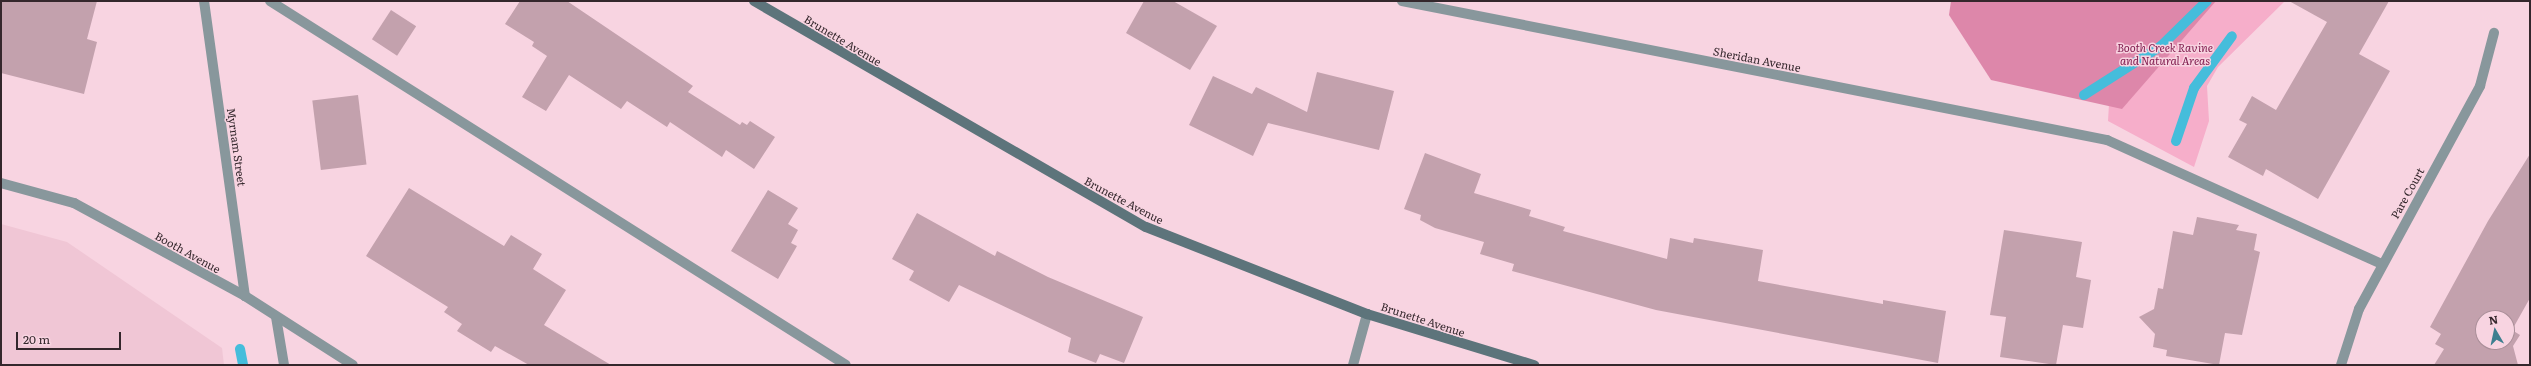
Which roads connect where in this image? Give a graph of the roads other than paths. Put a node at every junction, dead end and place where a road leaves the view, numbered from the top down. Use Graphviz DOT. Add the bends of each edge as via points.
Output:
graph roads {
  1 [pos="204,1"];
  2 [pos="270,1"];
  3 [pos="754,1"];
  4 [pos="1402,1"];
  5 [pos="2494,33"];
  6 [pos="1,183"];
  7 [pos="2382,264"];
  8 [pos="245,296"];
  9 [pos="1367,314"];
  10 [pos="276,317"];
  11 [pos="284,365"];
  12 [pos="353,365"];
  13 [pos="846,365"];
  14 [pos="1353,365"];
  15 [pos="1534,365"];
  16 [pos="2341,365"];
  1 -- 8 [label="street, Myrnam Street"];
  2 -- 13 [label="street"];
  3 -- 9 [label="main road, Brunette Avenue" via="1146,227"];
  4 -- 7 [label="street, Sheridan Avenue" via="2107,140"];
  5 -- 7 [label="street, Pare Court" via="2480,86"];
  6 -- 8 [label="street, Booth Avenue" via="74,203"];
  7 -- 16 [label="street, Pare Court" via="2359,309"];
  8 -- 10 [label="street, Booth Avenue"];
  9 -- 14 [label="street"];
  9 -- 15 [label="main road, Brunette Avenue"];
  10 -- 11 [label="street"];
  10 -- 12 [label="street, Booth Avenue"];
}
